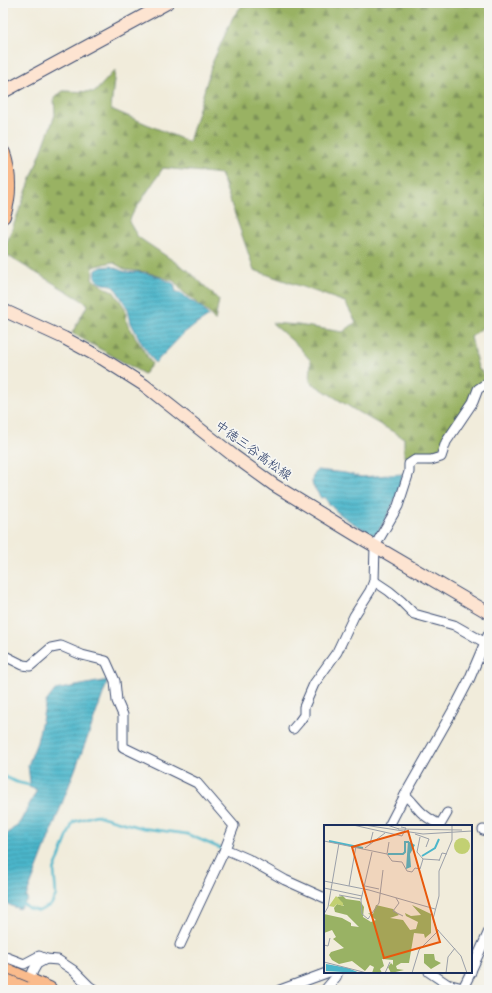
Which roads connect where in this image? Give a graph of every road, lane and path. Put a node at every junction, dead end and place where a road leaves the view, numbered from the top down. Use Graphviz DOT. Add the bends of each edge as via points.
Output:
graph roads {
  1 [pos="167,3"];
  2 [pos="3,92"];
  3 [pos="3,153"];
  4 [pos="3,216"];
  5 [pos="3,310"];
  6 [pos="489,385"];
  7 [pos="375,546"];
  8 [pos="374,581"];
  9 [pos="489,613"];
  10 [pos="489,633"];
  11 [pos="484,642"];
  12 [pos="3,655"];
  13 [pos="293,729"];
  14 [pos="405,795"];
  15 [pos="447,813"];
  16 [pos="390,825"];
  17 [pos="225,849"];
  18 [pos="324,898"];
  19 [pos="489,931"];
  20 [pos="180,945"];
  21 [pos="3,956"];
  22 [pos="46,959"];
  23 [pos="3,970"];
  24 [pos="472,970"];
  25 [pos="326,973"];
  26 [pos="338,973"];
  27 [pos="430,973"];
  28 [pos="471,973"];
  29 [pos="3,981"];
  30 [pos="26,987"];
  31 [pos="465,989"];
  32 [pos="49,990"];
  33 [pos="95,990"];
  34 [pos="280,990"];
  35 [pos="325,990"];
  1 -- 2 [label="main road"];
  3 -- 4 [label="main road" via="8,184"];
  5 -- 7 [label="main road, 中徳三谷高松線" via="64,338 144,385 274,486"];
  6 -- 7 [label="street" via="478,389 473,402 446,442 441,457 415,460 409,464 409,472 398,506"];
  7 -- 8 [label="street"];
  7 -- 9 [label="main road, 中徳三谷高松線"];
  8 -- 11 [label="street" via="414,614 454,625"];
  8 -- 13 [label="street" via="337,652 314,684 304,707 304,715"];
  10 -- 11 [label="street"];
  11 -- 14 [label="street" via="469,680"];
  12 -- 17 [label="street" via="30,666 51,648 61,646 106,661 115,681 122,715 123,747 197,783 234,826"];
  14 -- 15 [label="street" via="421,812 440,825"];
  14 -- 16 [label="street"];
  17 -- 18 [label="street"];
  17 -- 20 [label="street"];
  19 -- 24 [label="street"];
  21 -- 22 [label="street" via="24,964 39,956"];
  22 -- 30 [label="street" via="37,964"];
  22 -- 33 [label="street" via="58,960"];
  23 -- 30 [label="highway"];
  25 -- 34 [label="street"];
  26 -- 35 [label="street"];
  27 -- 31 [label="street" via="446,984"];
  28 -- 31 [label="street"];
  29 -- 30 [label="highway, bridge"];
  30 -- 32 [label="highway"];
}
